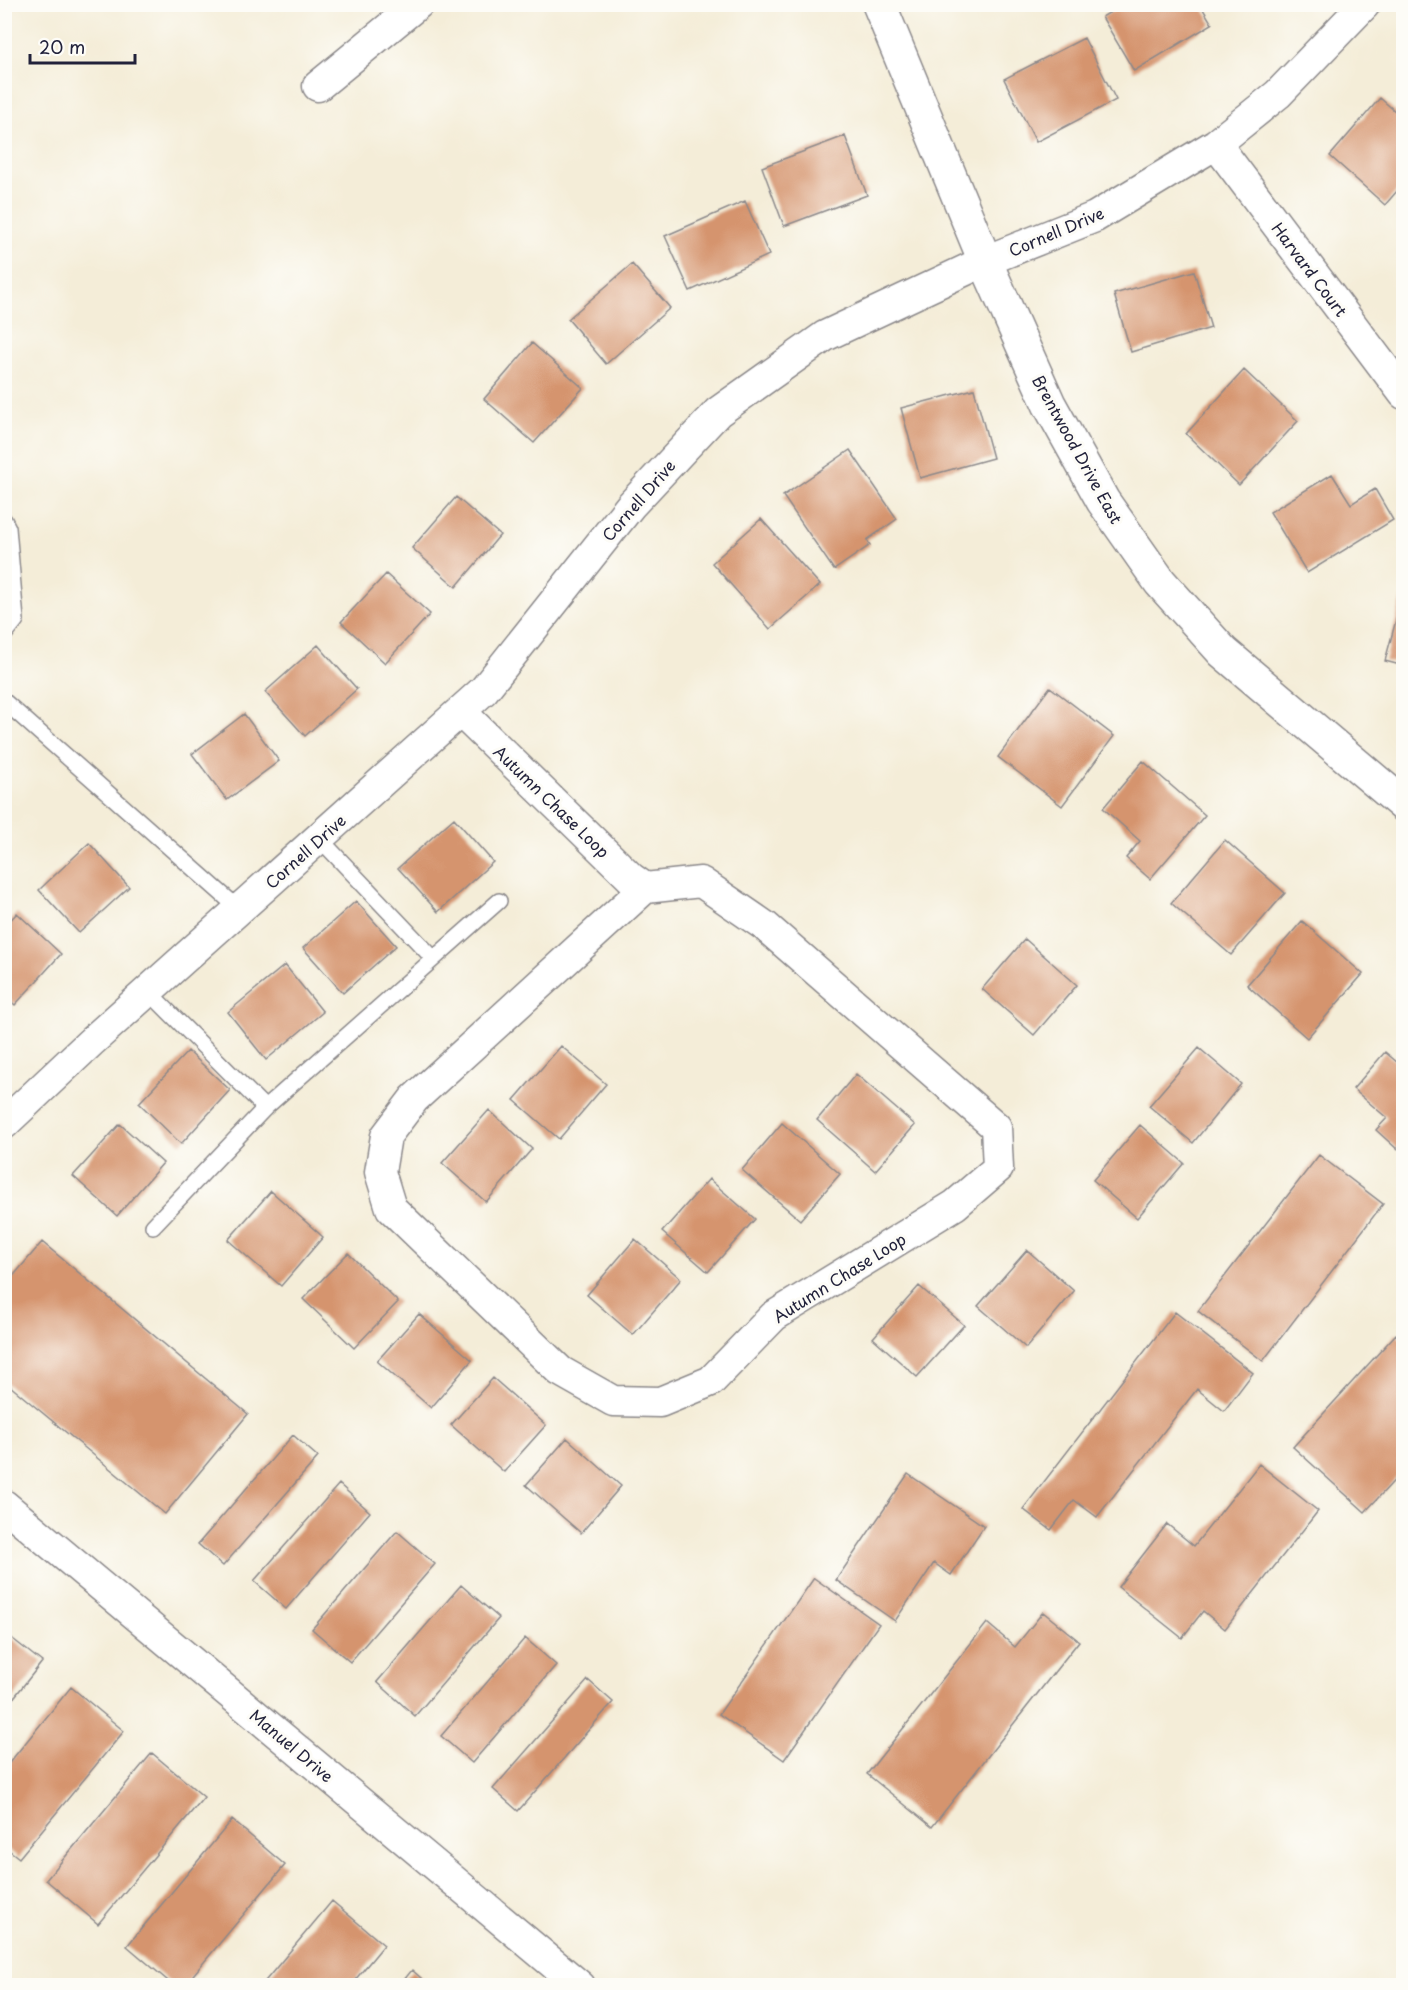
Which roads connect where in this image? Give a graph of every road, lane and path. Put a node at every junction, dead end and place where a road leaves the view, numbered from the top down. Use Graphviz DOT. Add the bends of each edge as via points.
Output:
graph roads {
  1 [pos="418,4"];
  2 [pos="879,4"];
  3 [pos="1365,4"];
  4 [pos="318,86"];
  5 [pos="1216,144"];
  6 [pos="985,261"];
  7 [pos="1404,394"];
  8 [pos="4,520"];
  9 [pos="4,635"];
  10 [pos="4,701"];
  11 [pos="461,712"];
  12 [pos="1404,805"];
  13 [pos="319,838"];
  14 [pos="645,888"];
  15 [pos="499,901"];
  16 [pos="240,909"];
  17 [pos="433,958"];
  18 [pos="148,991"];
  19 [pos="264,1108"];
  20 [pos="4,1124"];
  21 [pos="153,1226"];
  22 [pos="4,1504"];
  23 [pos="580,1986"];
  1 -- 4 [label="street"];
  2 -- 6 [label="street, Brentwood Drive East"];
  3 -- 5 [label="street, Cornell Drive" via="1278,94"];
  5 -- 6 [label="street, Cornell Drive" via="1095,217"];
  5 -- 7 [label="street, Harvard Court"];
  6 -- 11 [label="street, Cornell Drive" via="825,336 718,412 631,505 484,690"];
  6 -- 12 [label="street, Brentwood Drive East" via="1049,404 1104,501 1160,582 1223,652"];
  8 -- 9 [label="lane" via="8,528 16,620"];
  10 -- 16 [label="lane"];
  11 -- 13 [label="street, Cornell Drive"];
  11 -- 14 [label="street, Autumn Chase Loop"];
  13 -- 16 [label="street, Cornell Drive"];
  13 -- 17 [label="lane"];
  14 -- 14 [label="street, Autumn Chase Loop" via="701,882 765,926 996,1127 998,1168 955,1205 774,1316 711,1381 660,1402 613,1401 560,1371 391,1208 380,1172 386,1136 414,1099"];
  15 -- 17 [label="lane"];
  16 -- 18 [label="street, Cornell Drive"];
  17 -- 19 [label="lane"];
  18 -- 19 [label="lane"];
  18 -- 20 [label="street, Cornell Drive"];
  19 -- 21 [label="lane"];
  22 -- 23 [label="street, Manuel Drive"];
}
